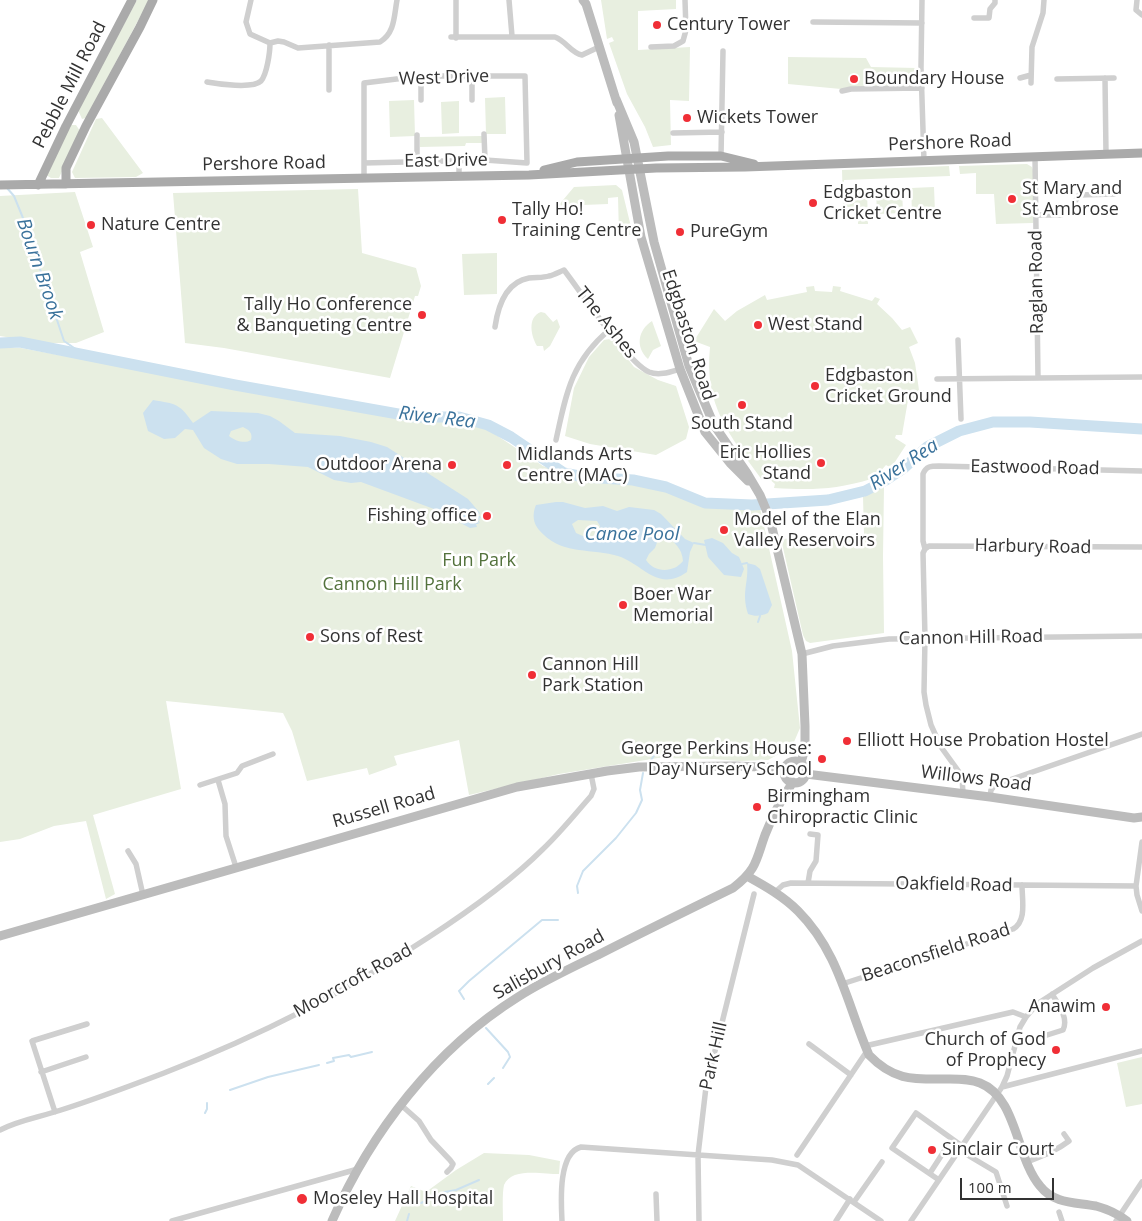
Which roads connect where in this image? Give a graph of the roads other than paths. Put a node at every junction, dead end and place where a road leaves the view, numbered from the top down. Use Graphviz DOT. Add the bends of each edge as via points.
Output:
graph roads {
  1 [pos="132,0"];
  2 [pos="153,0"];
  3 [pos="251,0"];
  4 [pos="397,0"];
  5 [pos="456,0"];
  6 [pos="509,0"];
  7 [pos="685,0"];
  8 [pos="922,0"];
  9 [pos="995,0"];
  10 [pos="1044,0"];
  11 [pos="1137,0"];
  12 [pos="585,1"];
  13 [pos="1142,15"];
  14 [pos="974,18"];
  15 [pos="814,22"];
  16 [pos="922,23"];
  17 [pos="512,36"];
  18 [pos="270,43"];
  19 [pos="329,45"];
  20 [pos="598,47"];
  21 [pos="650,47"];
  22 [pos="723,51"];
  23 [pos="1031,75"];
  24 [pos="421,76"];
  25 [pos="472,76"];
  26 [pos="1020,78"];
  27 [pos="1105,78"];
  28 [pos="1114,78"];
  29 [pos="1057,80"];
  30 [pos="207,82"];
  31 [pos="1031,82"];
  32 [pos="922,88"];
  33 [pos="329,90"];
  34 [pos="842,91"];
  35 [pos="616,99"];
  36 [pos="421,100"];
  37 [pos="472,100"];
  38 [pos="72,116"];
  39 [pos="86,126"];
  40 [pos="722,132"];
  41 [pos="673,133"];
  42 [pos="484,134"];
  43 [pos="417,135"];
  44 [pos="1106,154"];
  45 [pos="1142,154"];
  46 [pos="721,156"];
  47 [pos="1035,157"];
  48 [pos="637,158"];
  49 [pos="626,159"];
  50 [pos="485,160"];
  51 [pos="924,160"];
  52 [pos="459,161"];
  53 [pos="418,162"];
  54 [pos="364,163"];
  55 [pos="527,163"];
  56 [pos="759,166"];
  57 [pos="639,169"];
  58 [pos="628,170"];
  59 [pos="529,174"];
  60 [pos="459,176"];
  61 [pos="364,178"];
  62 [pos="66,184"];
  63 [pos="0,185"];
  64 [pos="38,185"];
  65 [pos="1114,194"];
  66 [pos="1036,215"];
  67 [pos="671,303"];
  68 [pos="661,307"];
  69 [pos="495,327"];
  70 [pos="609,330"];
  71 [pos="958,340"];
  72 [pos="690,366"];
  73 [pos="680,369"];
  74 [pos="1142,377"];
  75 [pos="1038,378"];
  76 [pos="960,379"];
  77 [pos="937,380"];
  78 [pos="961,419"];
  79 [pos="714,425"];
  80 [pos="705,432"];
  81 [pos="556,440"];
  82 [pos="1142,471"];
  83 [pos="758,493"];
  84 [pos="1142,548"];
  85 [pos="925,549"];
  86 [pos="1142,636"];
  87 [pos="925,638"];
  88 [pos="802,654"];
  89 [pos="1142,734"];
  90 [pos="273,754"];
  91 [pos="801,762"];
  92 [pos="786,768"];
  93 [pos="591,774"];
  94 [pos="806,774"];
  95 [pos="218,780"];
  96 [pos="792,782"];
  97 [pos="200,785"];
  98 [pos="963,794"];
  99 [pos="990,797"];
  100 [pos="1142,817"];
  101 [pos="810,834"];
  102 [pos="1142,842"];
  103 [pos="128,851"];
  104 [pos="236,867"];
  105 [pos="748,876"];
  106 [pos="808,883"];
  107 [pos="1022,885"];
  108 [pos="1136,886"];
  109 [pos="775,892"];
  110 [pos="754,894"];
  111 [pos="143,895"];
  112 [pos="1142,911"];
  113 [pos="0,936"];
  114 [pos="1142,941"];
  115 [pos="842,984"];
  116 [pos="1052,994"];
  117 [pos="1026,1017"];
  118 [pos="87,1024"];
  119 [pos="1044,1036"];
  120 [pos="809,1044"];
  121 [pos="866,1049"];
  122 [pos="1142,1051"];
  123 [pos="86,1057"];
  124 [pos="41,1072"];
  125 [pos="850,1075"];
  126 [pos="1000,1091"];
  127 [pos="401,1105"];
  128 [pos="55,1112"];
  129 [pos="0,1130"];
  130 [pos="1064,1134"];
  131 [pos="952,1139"];
  132 [pos="961,1148"];
  133 [pos="698,1155"];
  134 [pos="797,1155"];
  135 [pos="882,1162"];
  136 [pos="1027,1162"];
  137 [pos="869,1168"];
  138 [pos="359,1169"];
  139 [pos="447,1172"];
  140 [pos="875,1172"];
  141 [pos="930,1174"];
  142 [pos="939,1180"];
  143 [pos="1142,1182"];
  144 [pos="656,1194"];
  145 [pos="852,1200"];
  146 [pos="1007,1206"];
  147 [pos="1059,1212"];
  148 [pos="1117,1218"];
  149 [pos="172,1221"];
  150 [pos="332,1221"];
  151 [pos="562,1221"];
  152 [pos="657,1221"];
  153 [pos="699,1221"];
  154 [pos="836,1221"];
  155 [pos="881,1221"];
  156 [pos="911,1221"];
  157 [pos="1062,1221"];
  158 [pos="1126,1221"];
  1 -- 38 [label="main road, Pebble Mill Road"];
  2 -- 39 [label="main road, Pebble Mill Road"];
  3 -- 18 [label="street" via="246,22 248,30 254,37"];
  4 -- 19 [label="street" via="388,37 380,42"];
  5 -- 17 [label="street" via="453,38"];
  6 -- 17 [label="street"];
  7 -- 21 [label="street" via="683,41 674,46"];
  8 -- 16 [label="street"];
  9 -- 14 [label="street" via="989,18"];
  10 -- 23 [label="street" via="1032,47"];
  11 -- 13 [label="street" via="1136,10"];
  12 -- 20 [label="main road"];
  15 -- 16 [label="street"];
  16 -- 32 [label="street"];
  17 -- 20 [label="street" via="555,37 578,54"];
  18 -- 19 [label="street" via="284,42 298,48"];
  18 -- 30 [label="street" via="264,75 257,84"];
  19 -- 33 [label="street"];
  20 -- 35 [label="main road"];
  22 -- 40 [label="street"];
  23 -- 26 [label="street"];
  23 -- 31 [label="street"];
  24 -- 25 [label="street, West Drive"];
  24 -- 36 [label="street"];
  24 -- 54 [label="street, West Drive" via="364,83"];
  25 -- 37 [label="street"];
  25 -- 55 [label="street, West Drive" via="525,76"];
  27 -- 28 [label="street"];
  27 -- 29 [label="street"];
  27 -- 44 [label="street"];
  32 -- 34 [label="street"];
  32 -- 51 [label="street"];
  35 -- 48 [label="main road, Edgbaston Road" via="634,142"];
  35 -- 49 [label="main road, Edgbaston Road"];
  38 -- 39 [label="main road"];
  38 -- 64 [label="main road, Pebble Mill Road"];
  39 -- 62 [label="main road, Pebble Mill Road" via="66,168"];
  40 -- 41 [label="street"];
  40 -- 46 [label="street"];
  42 -- 50 [label="street"];
  43 -- 53 [label="street"];
  44 -- 45 [label="main road, Pershore Road"];
  44 -- 47 [label="main road, Pershore Road"];
  46 -- 48 [label="main road, Pershore Road"];
  46 -- 56 [label="main road, Pershore Road"];
  47 -- 51 [label="main road, Pershore Road"];
  47 -- 66 [label="street, Raglan Road"];
  48 -- 49 [label="main road, Pershore Road"];
  48 -- 57 [label="main road, Edgbaston Road"];
  49 -- 58 [label="main road, Edgbaston Road"];
  49 -- 59 [label="main road, Pershore Road" via="577,162"];
  50 -- 52 [label="street, East Drive"];
  50 -- 55 [label="street, East Drive"];
  51 -- 56 [label="main road, Pershore Road"];
  52 -- 53 [label="street, East Drive"];
  52 -- 60 [label="street"];
  53 -- 54 [label="street, East Drive"];
  54 -- 61 [label="street"];
  56 -- 57 [label="main road, Pershore Road"];
  57 -- 58 [label="main road, Pershore Road"];
  57 -- 67 [label="main road, Edgbaston Road"];
  58 -- 59 [label="main road, Pershore Road"];
  58 -- 68 [label="main road, Edgbaston Road" via="641,238"];
  59 -- 60 [label="main road, Pershore Road"];
  60 -- 61 [label="main road, Pershore Road"];
  61 -- 62 [label="main road, Pershore Road"];
  62 -- 64 [label="main road, Pershore Road"];
  63 -- 64 [label="main road, Pershore Road"];
  65 -- 66 [label="street" via="1079,195 1066,214"];
  66 -- 75 [label="street, Raglan Road"];
  67 -- 68 [label="main road"];
  67 -- 72 [label="main road, Edgbaston Road"];
  68 -- 73 [label="main road, Edgbaston Road"];
  69 -- 70 [label="street, The Ashes" via="505,295 515,283 564,270"];
  70 -- 73 [label="street, The Ashes" via="631,357 650,372 666,374"];
  70 -- 81 [label="street" via="582,357 570,382"];
  71 -- 76 [label="street"];
  72 -- 73 [label="main road"];
  72 -- 79 [label="main road, Edgbaston Road"];
  73 -- 80 [label="main road, Edgbaston Road"];
  74 -- 75 [label="street"];
  75 -- 76 [label="street"];
  76 -- 77 [label="street"];
  76 -- 78 [label="street"];
  79 -- 80 [label="main road"];
  79 -- 83 [label="main road, Edgbaston Road"];
  80 -- 83 [label="main road, Edgbaston Road"];
  82 -- 85 [label="street, Eastwood Road" via="929,466 923,474"];
  83 -- 88 [label="main road, Edgbaston Road" via="767,511"];
  84 -- 85 [label="street, Harbury Road" via="928,546"];
  85 -- 87 [label="street"];
  86 -- 87 [label="street, Cannon Hill Road"];
  87 -- 88 [label="street, Cannon Hill Road" via="862,642"];
  87 -- 98 [label="street" via="924,692 928,715 941,747 962,776"];
  88 -- 91 [label="main road, Edgbaston Road" via="805,748"];
  89 -- 99 [label="street" via="995,785"];
  90 -- 95 [label="street"];
  91 -- 92 [label="main road" via="794,761"];
  91 -- 94 [label="main road"];
  92 -- 93 [label="main road, Russell Road" via="639,767"];
  92 -- 96 [label="main road" via="786,778"];
  93 -- 104 [label="main road, Russell Road" via="500,792"];
  93 -- 128 [label="street, Moorcroft Road" via="594,789 591,796 542,850 464,914 397,958 245,1039 126,1088"];
  94 -- 96 [label="main road" via="800,782"];
  94 -- 98 [label="main road, Willows Road"];
  95 -- 97 [label="street"];
  95 -- 104 [label="street" via="225,804 226,836"];
  96 -- 105 [label="main road"];
  98 -- 99 [label="main road, Willows Road"];
  99 -- 100 [label="main road, Willows Road"];
  101 -- 106 [label="street" via="818,835 816,861 810,870"];
  102 -- 108 [label="street"];
  103 -- 111 [label="street" via="136,864"];
  104 -- 111 [label="main road, Russell Road"];
  105 -- 109 [label="main road"];
  105 -- 127 [label="main road, Salisbury Road" via="733,888 517,997 451,1050"];
  106 -- 107 [label="street, Oakfield Road"];
  106 -- 109 [label="street, Oakfield Road" via="790,883"];
  107 -- 108 [label="street, Oakfield Road"];
  107 -- 115 [label="street, Beaconsfield Road" via="1021,923 1013,929"];
  108 -- 112 [label="street"];
  109 -- 115 [label="main road" via="798,911 819,936"];
  110 -- 133 [label="street, Park Hill" via="706,1087"];
  111 -- 113 [label="main road, Russell Road"];
  114 -- 116 [label="street"];
  115 -- 121 [label="main road"];
  116 -- 117 [label="street"];
  116 -- 119 [label="street" via="1065,1026 1064,1030"];
  117 -- 121 [label="street" via="1013,1012"];
  117 -- 126 [label="street"];
  118 -- 124 [label="street" via="32,1041"];
  120 -- 125 [label="street"];
  121 -- 125 [label="street"];
  121 -- 126 [label="main road" via="878,1065 896,1075 966,1079"];
  122 -- 126 [label="street"];
  123 -- 124 [label="street"];
  124 -- 128 [label="street"];
  125 -- 134 [label="street"];
  126 -- 132 [label="street"];
  126 -- 136 [label="main road"];
  127 -- 138 [label="main road, Salisbury Road"];
  127 -- 139 [label="street" via="419,1121 450,1160 452,1164"];
  128 -- 129 [label="street, Moorcroft Road" via="13,1123"];
  130 -- 136 [label="street" via="1069,1141"];
  131 -- 132 [label="street"];
  131 -- 141 [label="street"];
  131 -- 141 [label="street" via="916,1113 892,1148"];
  132 -- 142 [label="street"];
  132 -- 146 [label="street" via="996,1172"];
  133 -- 145 [label="street" via="792,1163"];
  133 -- 151 [label="street" via="576,1148 564,1166"];
  133 -- 153 [label="street, Park Hill"];
  135 -- 140 [label="street"];
  136 -- 148 [label="main road" via="1047,1194 1060,1201 1098,1207"];
  137 -- 140 [label="street"];
  138 -- 149 [label="street"];
  138 -- 150 [label="main road, Salisbury Road"];
  140 -- 145 [label="street"];
  141 -- 142 [label="street"];
  142 -- 156 [label="street"];
  143 -- 148 [label="street"];
  144 -- 152 [label="street"];
  145 -- 154 [label="street"];
  145 -- 155 [label="street"];
  147 -- 157 [label="street"];
  148 -- 158 [label="main road"];
}
